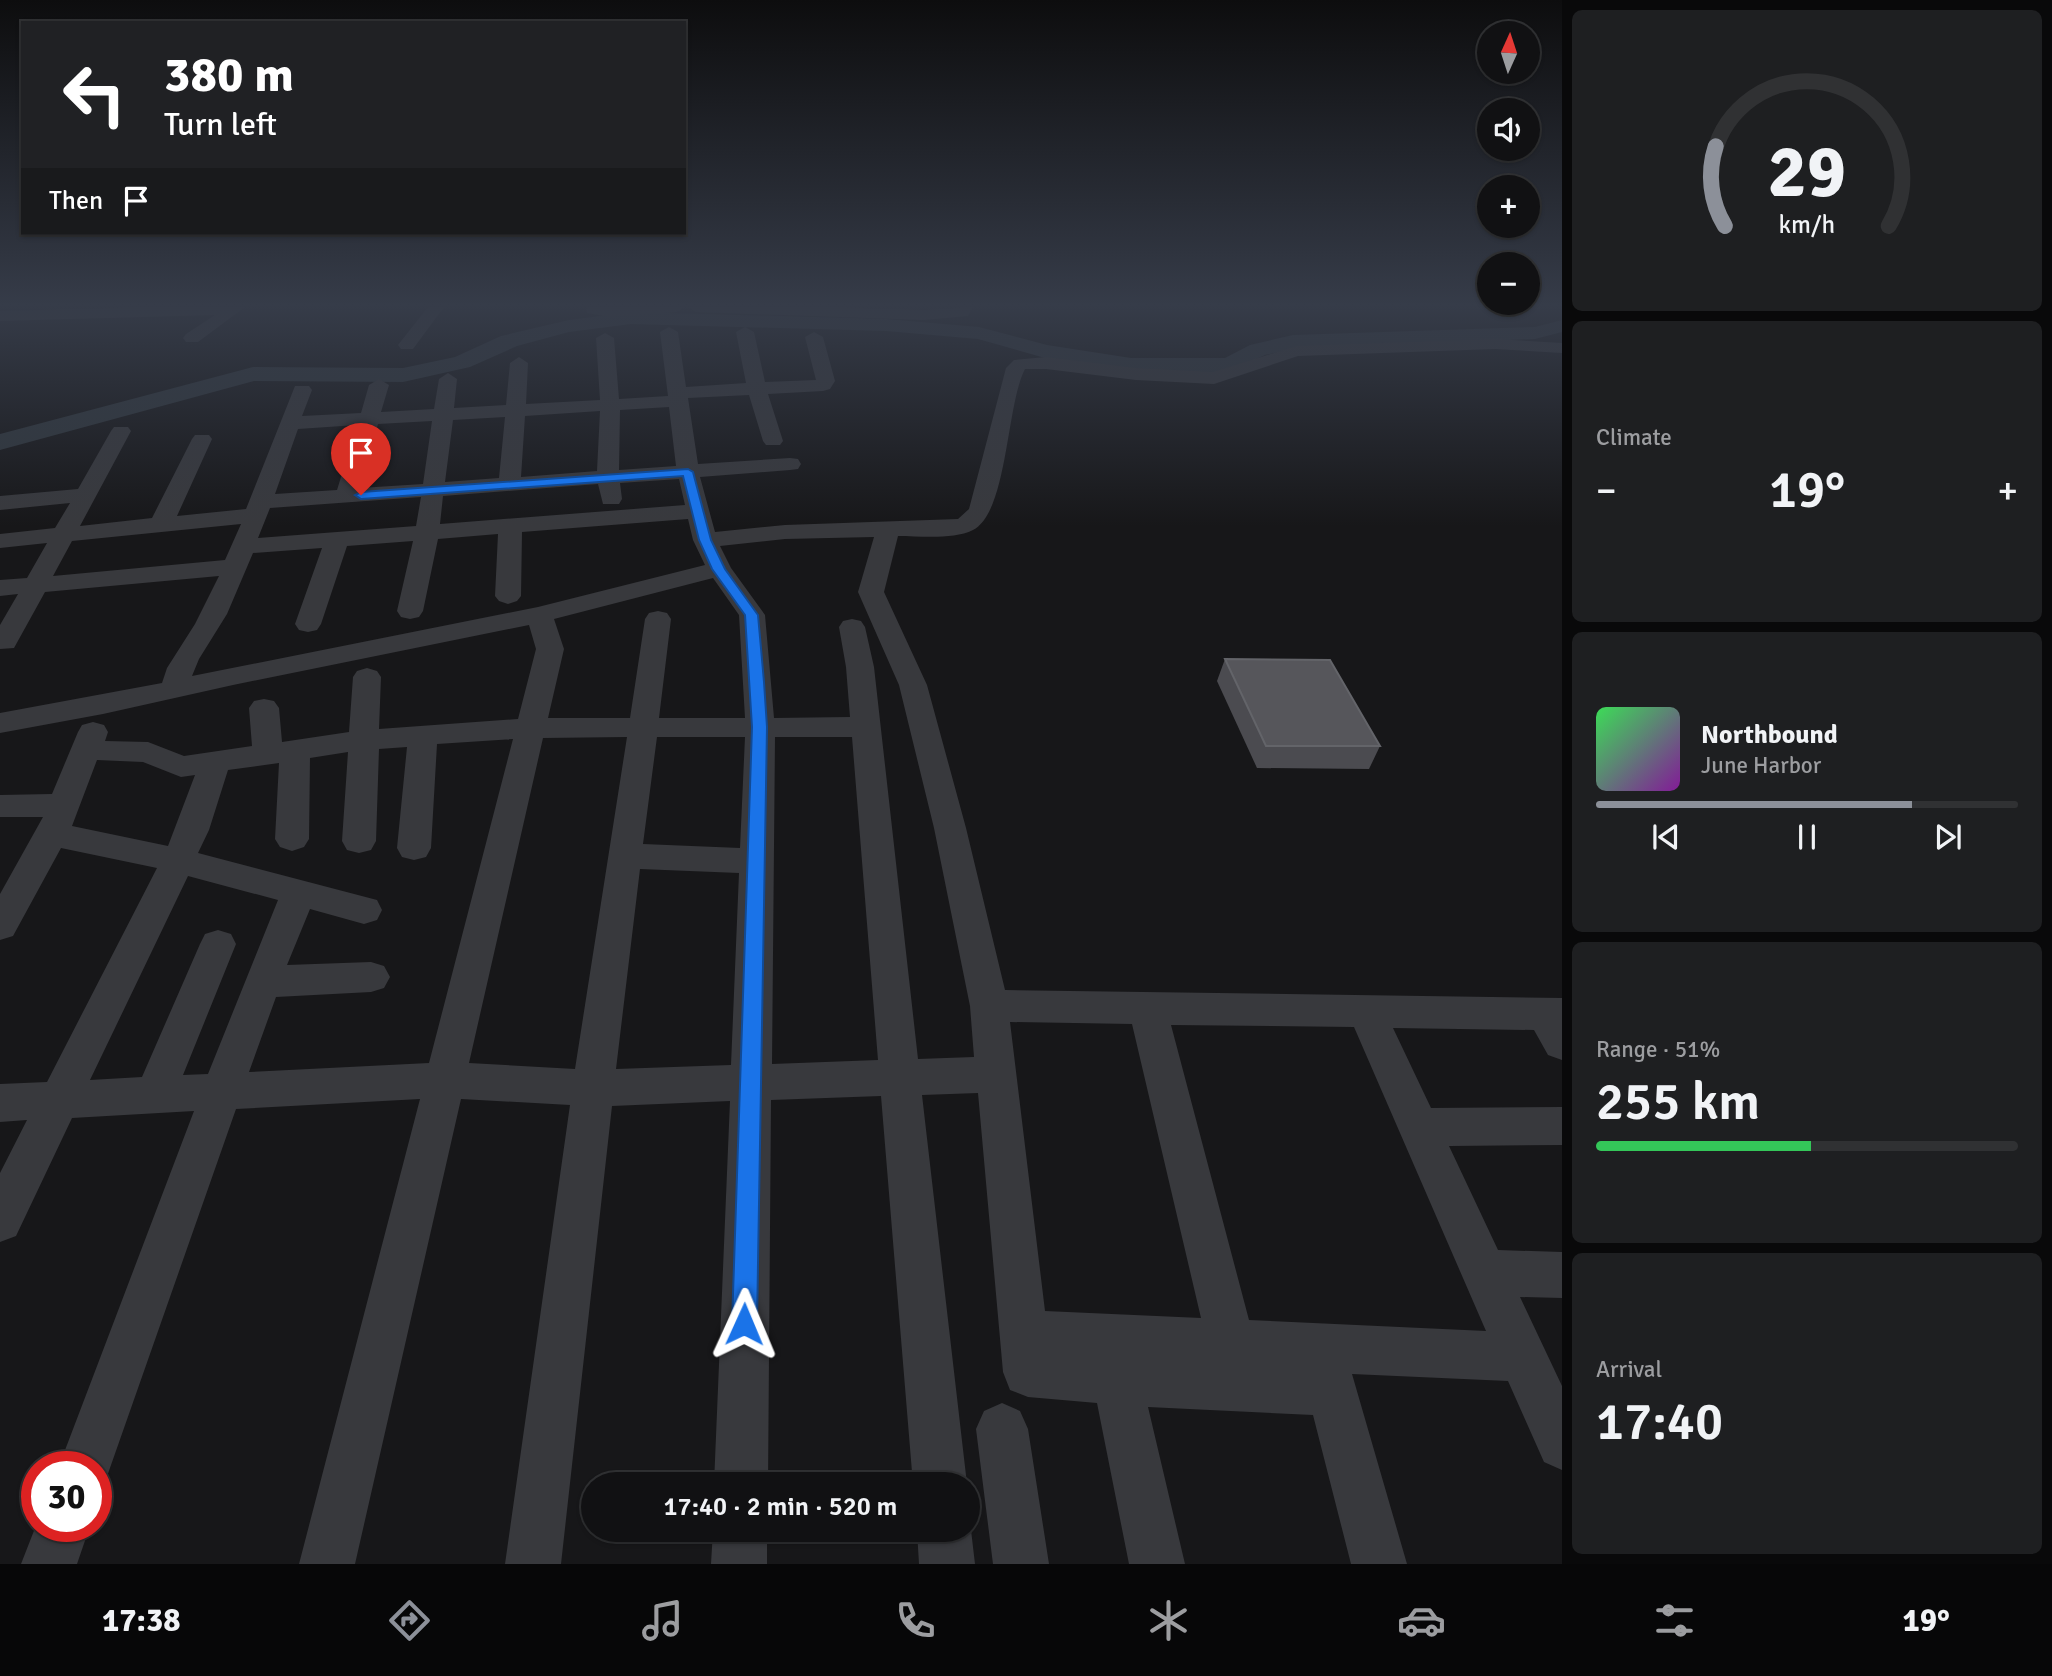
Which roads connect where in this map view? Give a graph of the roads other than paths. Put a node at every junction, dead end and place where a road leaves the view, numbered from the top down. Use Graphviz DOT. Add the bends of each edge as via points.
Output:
graph roads {
  1 [pos="448,379"];
  2 [pos="518,380"];
  3 [pos="609,380"];
  4 [pos="678,380"];
  5 [pos="755,380"];
  6 [pos="826,380"];
  7 [pos="1012,380"];
  8 [pos="379,385"];
  9 [pos="757,389"];
  10 [pos="302,390"];
  11 [pos="679,397"];
  12 [pos="610,404"];
  13 [pos="516,409"];
  14 [pos="444,413"];
  15 [pos="370,418"];
  16 [pos="289,423"];
  17 [pos="121,430"];
  18 [pos="202,439"];
  19 [pos="774,441"];
  20 [pos="790,464"];
  21 [pos="688,472"];
  22 [pos="608,479"];
  23 [pos="509,486"];
  24 [pos="434,491"];
  25 [pos="84,495"];
  26 [pos="346,496"];
  27 [pos="0,503"];
  28 [pos="257,509"];
  29 [pos="613,518"];
  30 [pos="161,525"];
  31 [pos="510,526"];
  32 [pos="887,531"];
  33 [pos="427,533"];
  34 [pos="62,535"];
  35 [pos="337,540"];
  36 [pos="707,540"];
  37 [pos="0,541"];
  38 [pos="237,557"];
  39 [pos="35,584"];
  40 [pos="0,588"];
  41 [pos="524,605"];
  42 [pos="410,611"];
  43 [pos="658,619"];
  44 [pos="308,624"];
  45 [pos="852,627"];
  46 [pos="4,642"];
  47 [pos="367,677"];
  48 [pos="175,689"];
  49 [pos="103,705"];
  50 [pos="264,708"];
  51 [pos="0,723"];
  52 [pos="760,727"];
  53 [pos="866,727"];
  54 [pos="642,728"];
  55 [pos="531,729"];
  56 [pos="423,736"];
  57 [pos="364,740"];
  58 [pos="86,750"];
  59 [pos="282,752"];
  60 [pos="215,762"];
  61 [pos="0,806"];
  62 [pos="58,819"];
  63 [pos="292,839"];
  64 [pos="359,841"];
  65 [pos="414,848"];
  66 [pos="625,856"];
  67 [pos="176,860"];
  68 [pos="756,861"];
  69 [pos="299,893"];
  70 [pos="363,910"];
  71 [pos="0,926"];
  72 [pos="218,944"];
  73 [pos="371,977"];
  74 [pos="262,982"];
  75 [pos="989,1006"];
  76 [pos="1147,1008"];
  77 [pos="1366,1011"];
  78 [pos="1556,1024"];
  79 [pos="997,1074"];
  80 [pos="902,1079"];
  81 [pos="446,1080"];
  82 [pos="750,1084"];
  83 [pos="593,1088"];
  84 [pos="222,1091"];
  85 [pos="155,1094"];
  86 [pos="56,1101"];
  87 [pos="0,1103"];
  88 [pos="1562,1126"];
  89 [pos="1419,1127"];
  90 [pos="0,1220"];
  91 [pos="1486,1273"];
  92 [pos="1562,1275"];
  93 [pos="1024,1334"];
  94 [pos="1231,1343"];
  95 [pos="1523,1357"];
  96 [pos="1326,1369"];
  97 [pos="1117,1380"];
  98 [pos="1002,1429"];
  99 [pos="1562,1444"];
  100 [pos="90,1451"];
  101 [pos="741,1472"];
  102 [pos="939,1472"];
  103 [pos="57,1542"];
  104 [pos="740,1542"];
  105 [pos="945,1542"];
  106 [pos="49,1564"];
  107 [pos="327,1564"];
  108 [pos="533,1564"];
  109 [pos="739,1564"];
  110 [pos="947,1564"];
  111 [pos="1021,1564"];
  112 [pos="1157,1564"];
  113 [pos="1379,1564"];
  1 -- 14 [label="street"];
  2 -- 13 [label="street"];
  3 -- 12 [label="street"];
  4 -- 11 [label="street"];
  5 -- 9 [label="street"];
  6 -- 9 [label="street" via="823,385"];
  7 -- 32 [label="street" via="980,511 965,525"];
  8 -- 15 [label="street"];
  9 -- 11 [label="street"];
  9 -- 19 [label="street"];
  10 -- 16 [label="street"];
  11 -- 12 [label="street"];
  11 -- 21 [label="street"];
  12 -- 13 [label="street"];
  12 -- 22 [label="street"];
  13 -- 14 [label="street"];
  13 -- 23 [label="street"];
  14 -- 15 [label="street"];
  14 -- 24 [label="street"];
  15 -- 16 [label="street"];
  15 -- 26 [label="street"];
  16 -- 28 [label="street"];
  17 -- 25 [label="street"];
  18 -- 30 [label="street"];
  20 -- 21 [label="street"];
  21 -- 22 [label="street"];
  21 -- 36 [label="street"];
  22 -- 23 [label="street"];
  22 -- 29 [label="street"];
  23 -- 24 [label="street"];
  24 -- 26 [label="street"];
  24 -- 33 [label="street"];
  25 -- 27 [label="street"];
  25 -- 34 [label="street"];
  26 -- 28 [label="street"];
  28 -- 30 [label="street"];
  28 -- 38 [label="street"];
  29 -- 31 [label="street"];
  29 -- 36 [label="street"];
  30 -- 34 [label="street"];
  31 -- 33 [label="street"];
  31 -- 41 [label="street"];
  32 -- 36 [label="street" via="785,532"];
  32 -- 75 [label="street" via="872,592 913,685"];
  33 -- 35 [label="street"];
  33 -- 42 [label="street"];
  34 -- 37 [label="street"];
  34 -- 39 [label="street"];
  35 -- 38 [label="street"];
  35 -- 44 [label="street"];
  36 -- 41 [label="street"];
  36 -- 52 [label="street" via="752,615"];
  38 -- 39 [label="street"];
  38 -- 48 [label="street" via="204,635 179,666"];
  39 -- 40 [label="street"];
  39 -- 46 [label="street"];
  41 -- 48 [label="street"];
  41 -- 55 [label="street" via="550,649"];
  43 -- 54 [label="street"];
  45 -- 53 [label="street"];
  47 -- 57 [label="street"];
  48 -- 49 [label="street"];
  49 -- 51 [label="street"];
  49 -- 58 [label="street"];
  50 -- 59 [label="street"];
  52 -- 53 [label="street"];
  52 -- 54 [label="street"];
  52 -- 68 [label="street"];
  53 -- 80 [label="street"];
  54 -- 55 [label="street"];
  54 -- 66 [label="street"];
  55 -- 56 [label="street"];
  55 -- 81 [label="street"];
  56 -- 57 [label="street"];
  56 -- 65 [label="street"];
  57 -- 59 [label="street"];
  57 -- 64 [label="street"];
  58 -- 60 [label="street" via="148,752 181,767"];
  58 -- 62 [label="street"];
  59 -- 60 [label="street"];
  59 -- 63 [label="street"];
  60 -- 67 [label="street" via="193,830"];
  61 -- 62 [label="street"];
  62 -- 67 [label="street"];
  62 -- 71 [label="street"];
  66 -- 68 [label="street"];
  66 -- 83 [label="street"];
  67 -- 69 [label="street"];
  67 -- 86 [label="street"];
  68 -- 82 [label="street"];
  69 -- 70 [label="street"];
  69 -- 74 [label="street"];
  72 -- 85 [label="street"];
  73 -- 74 [label="street"];
  74 -- 84 [label="street"];
  75 -- 76 [label="street"];
  75 -- 79 [label="street"];
  76 -- 77 [label="street"];
  76 -- 94 [label="street"];
  77 -- 78 [label="street"];
  77 -- 89 [label="street"];
  79 -- 80 [label="street"];
  79 -- 93 [label="street"];
  80 -- 82 [label="street"];
  80 -- 102 [label="street"];
  81 -- 83 [label="street"];
  81 -- 84 [label="street"];
  81 -- 107 [label="street"];
  82 -- 83 [label="street"];
  82 -- 101 [label="street"];
  83 -- 108 [label="street"];
  84 -- 85 [label="street"];
  84 -- 100 [label="street"];
  85 -- 86 [label="street"];
  86 -- 87 [label="street"];
  86 -- 90 [label="street"];
  88 -- 89 [label="street"];
  89 -- 91 [label="street"];
  91 -- 92 [label="street"];
  91 -- 95 [label="street"];
  93 -- 94 [label="street"];
  93 -- 97 [label="street" via="1028,1372"];
  94 -- 96 [label="street"];
  95 -- 96 [label="street"];
  95 -- 99 [label="street"];
  96 -- 97 [label="street"];
  96 -- 113 [label="street"];
  97 -- 112 [label="street"];
  98 -- 111 [label="street"];
  103 -- 106 [label="street"];
  104 -- 109 [label="street"];
  105 -- 110 [label="street"];
}
